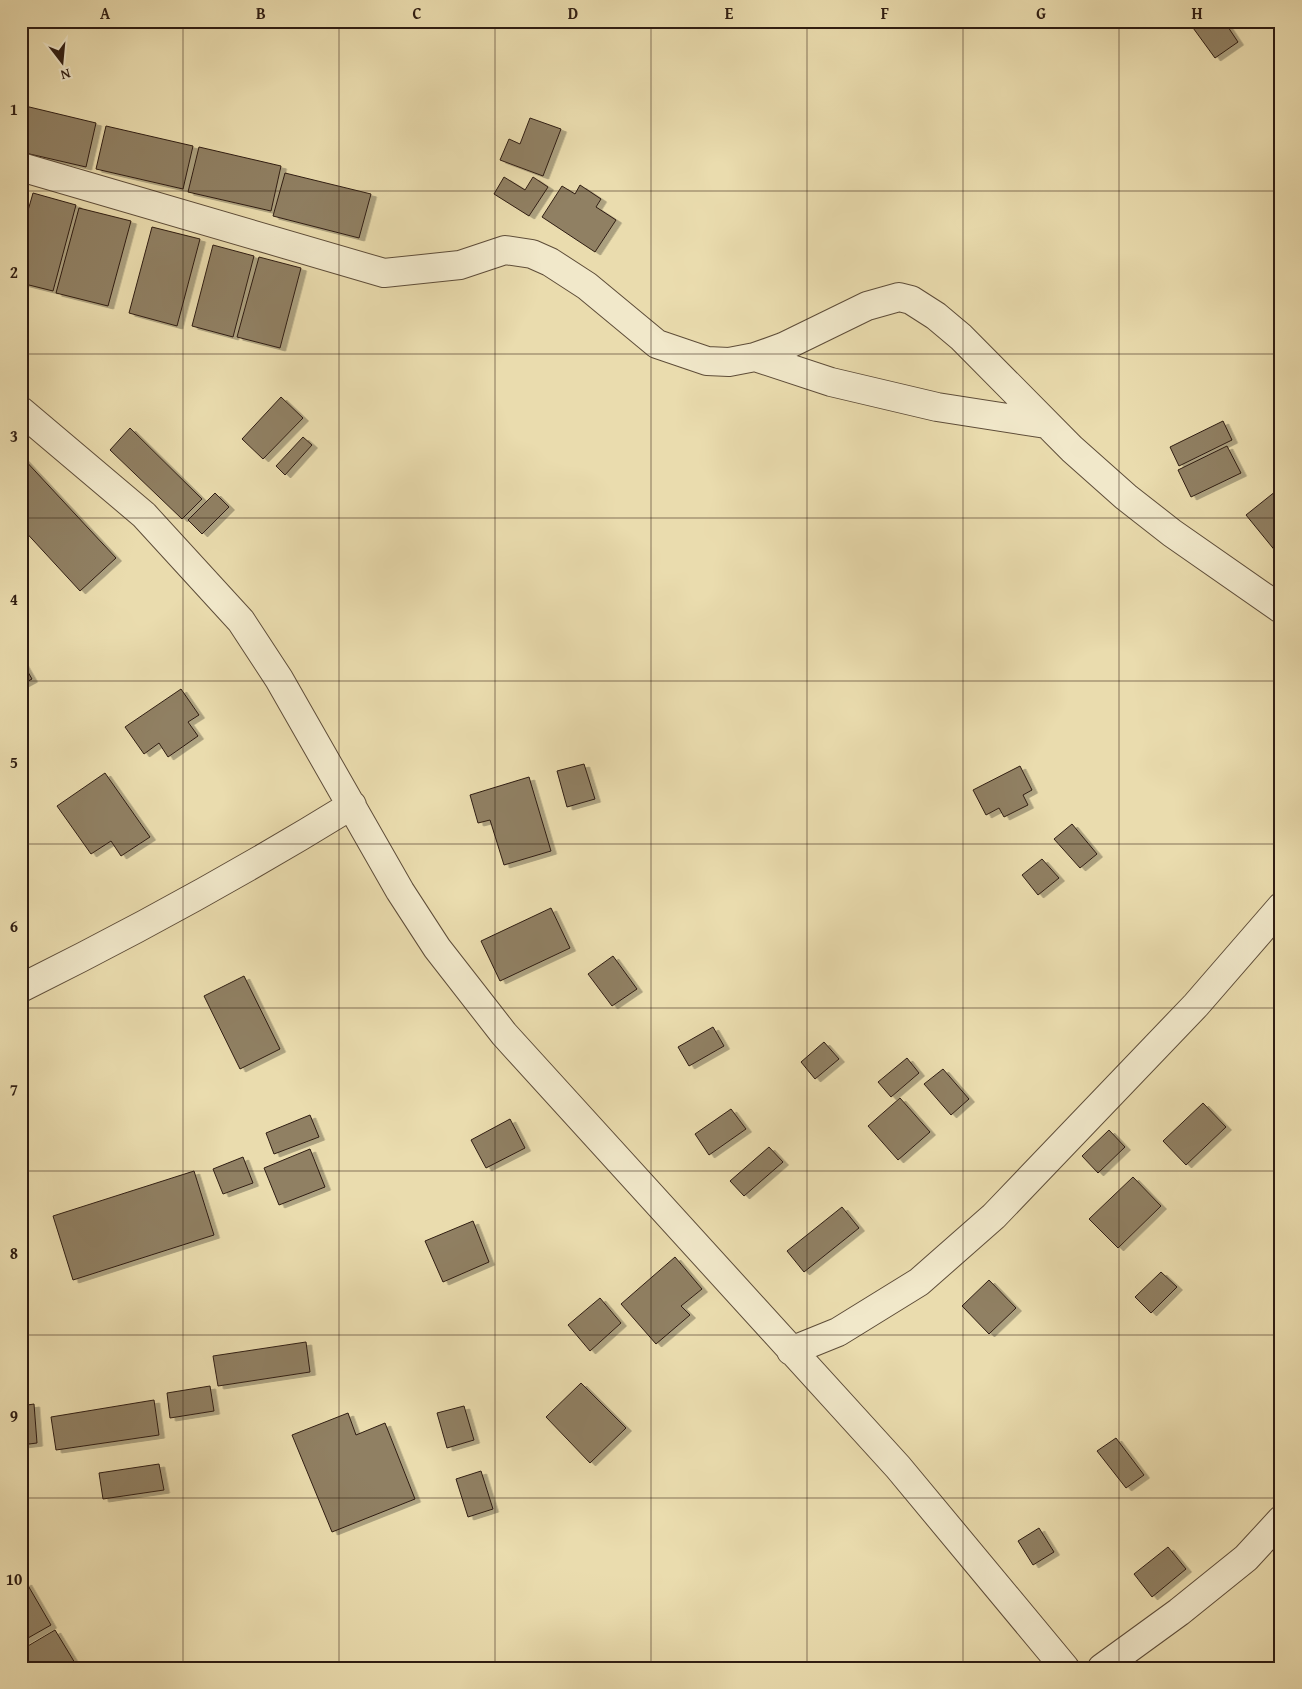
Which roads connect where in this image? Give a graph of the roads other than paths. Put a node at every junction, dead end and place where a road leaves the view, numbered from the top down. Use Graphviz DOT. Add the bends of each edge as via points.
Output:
graph roads {
  1 [pos="21,167"];
  2 [pos="755,357"];
  3 [pos="21,411"];
  4 [pos="1046,424"];
  5 [pos="1281,609"];
  6 [pos="352,805"];
  7 [pos="1281,907"];
  8 [pos="21,988"];
  9 [pos="791,1351"];
  10 [pos="1281,1520"];
  11 [pos="1065,1668"];
  12 [pos="1102,1668"];
  1 -- 2 [label="street" via="384,273 460,265 504,250 532,254 586,286 657,344 707,361 728,362"];
  2 -- 4 [label="street" via="831,382 937,407"];
  2 -- 4 [label="street" via="867,306 899,297 911,300 936,316 961,337"];
  3 -- 6 [label="street" via="144,515 241,621 279,679"];
  4 -- 5 [label="street" via="1149,515"];
  6 -- 8 [label="street" via="274,854"];
  6 -- 9 [label="street" via="400,891 437,948 504,1034"];
  7 -- 9 [label="street" via="1196,1005 994,1216 919,1282 838,1332"];
  9 -- 11 [label="street" via="898,1467"];
  10 -- 12 [label="street" via="1246,1558"];
}
